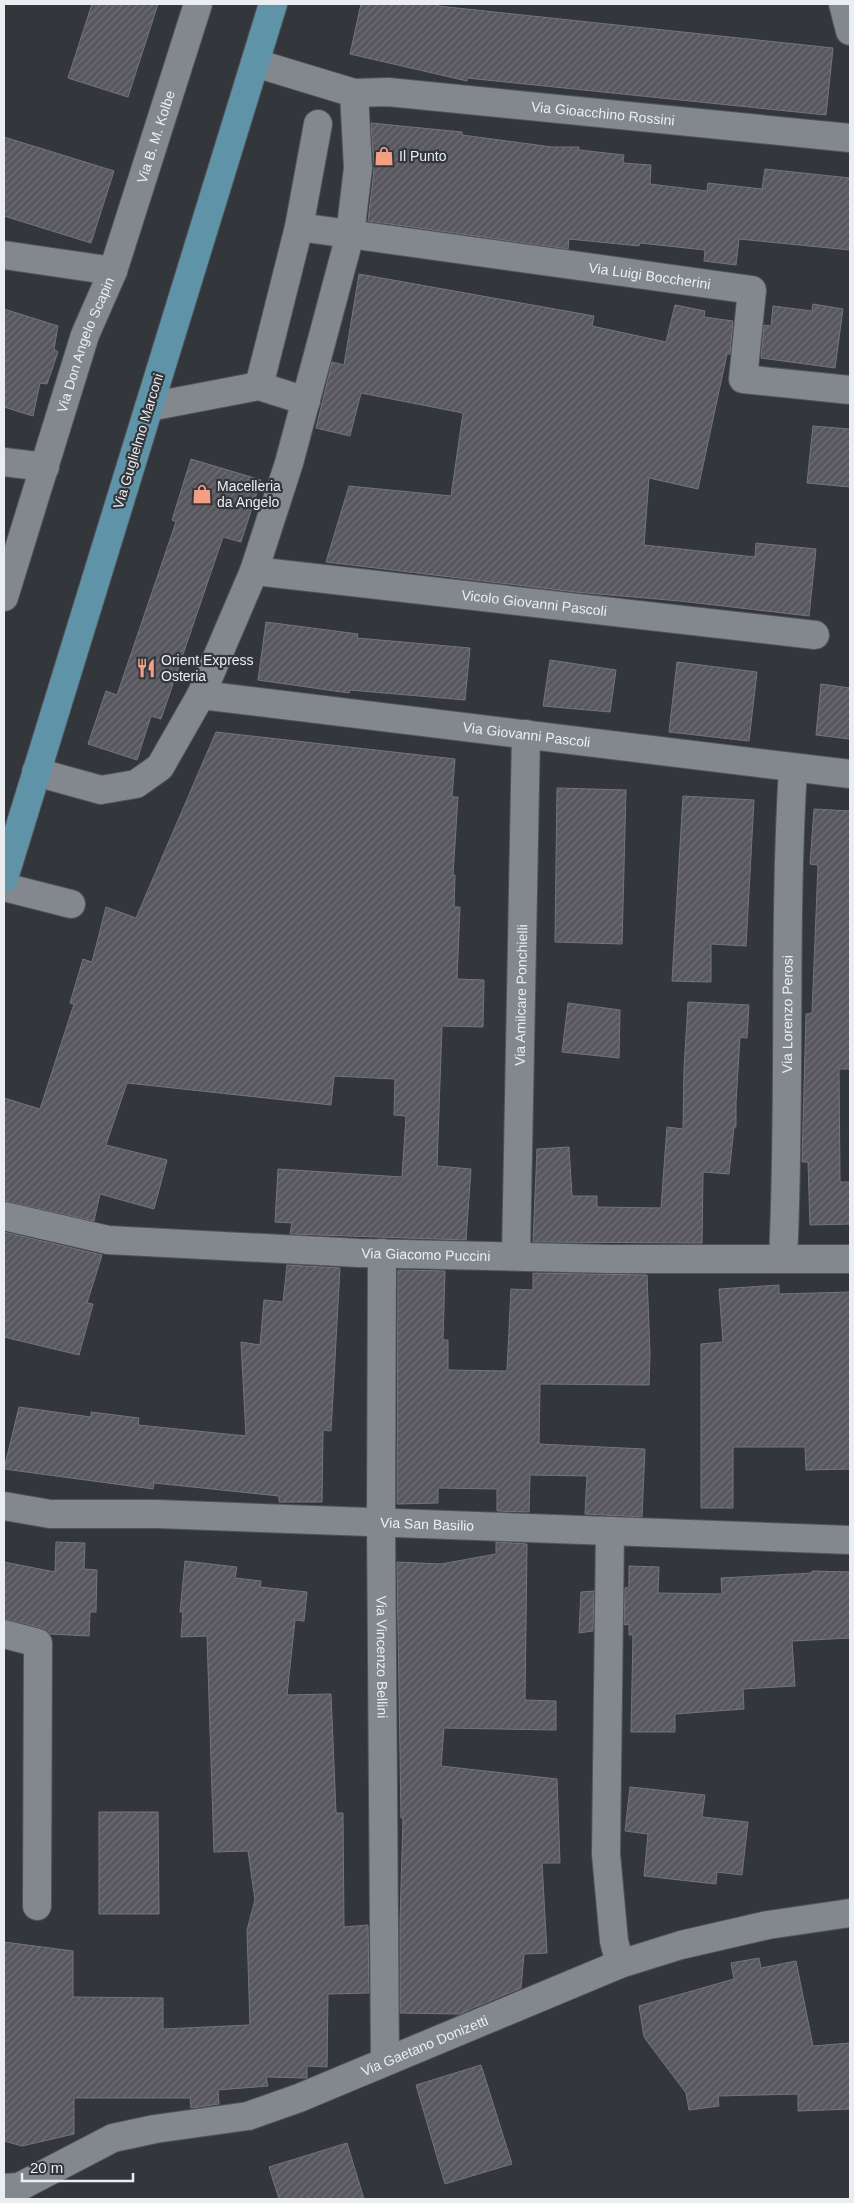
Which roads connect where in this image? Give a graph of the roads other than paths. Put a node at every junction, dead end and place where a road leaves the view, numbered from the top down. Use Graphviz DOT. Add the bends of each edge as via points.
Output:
graph roads {
  1 [pos="198,4"];
  2 [pos="273,4"];
  3 [pos="843,4"];
  4 [pos="850,31"];
  5 [pos="255,63"];
  6 [pos="354,93"];
  7 [pos="318,124"];
  8 [pos="849,132"];
  9 [pos="299,227"];
  10 [pos="350,235"];
  11 [pos="4,255"];
  12 [pos="113,271"];
  13 [pos="259,386"];
  14 [pos="850,390"];
  15 [pos="306,401"];
  16 [pos="149,408"];
  17 [pos="4,462"];
  18 [pos="45,467"];
  19 [pos="254,571"];
  20 [pos="4,597"];
  21 [pos="816,635"];
  22 [pos="201,695"];
  23 [pos="526,734"];
  24 [pos="793,768"];
  25 [pos="36,772"];
  26 [pos="850,774"];
  27 [pos="11,831"];
  28 [pos="4,878"];
  29 [pos="4,887"];
  30 [pos="71,904"];
  31 [pos="4,1216"];
  32 [pos="382,1253"];
  33 [pos="516,1256"];
  34 [pos="783,1259"];
  35 [pos="850,1260"];
  36 [pos="4,1506"];
  37 [pos="381,1523"];
  38 [pos="610,1531"];
  39 [pos="850,1540"];
  40 [pos="4,1634"];
  41 [pos="37,1906"];
  42 [pos="850,1913"];
  43 [pos="620,1964"];
  44 [pos="385,2061"];
  45 [pos="4,2188"];
  1 -- 12 [label="street, Via B. M. Kolbe"];
  2 -- 5 [label="main road, Via Guglielmo Marconi"];
  3 -- 4 [label="street"];
  5 -- 6 [label="street, Via Gioacchino Rossini"];
  5 -- 16 [label="main road, Via Guglielmo Marconi"];
  6 -- 8 [label="street, Via Gioacchino Rossini" via="388,92"];
  6 -- 10 [label="street" via="358,168"];
  7 -- 9 [label="street"];
  9 -- 10 [label="street"];
  9 -- 13 [label="street"];
  10 -- 14 [label="street, Via Luigi Boccherini" via="752,290 743,379"];
  10 -- 15 [label="street"];
  11 -- 12 [label="street, Via Don Angelo Scapin"];
  12 -- 18 [label="street, Via Don Angelo Scapin" via="86,335"];
  13 -- 15 [label="street"];
  13 -- 16 [label="street"];
  15 -- 19 [label="street" via="290,463"];
  16 -- 25 [label="main road, Via Guglielmo Marconi"];
  17 -- 18 [label="street"];
  18 -- 20 [label="street, Via Don Angelo Scapin"];
  19 -- 21 [label="street, Vicolo Giovanni Pascoli"];
  19 -- 22 [label="street"];
  22 -- 23 [label="street, Via Giovanni Pascoli"];
  22 -- 25 [label="street" via="160,767 136,784 101,790"];
  23 -- 24 [label="street, Via Giovanni Pascoli"];
  23 -- 33 [label="street, Via Amilcare Ponchielli"];
  24 -- 26 [label="street, Via Giovanni Pascoli"];
  24 -- 34 [label="street, Via Lorenzo Perosi"];
  25 -- 27 [label="main road, Via Guglielmo Marconi"];
  27 -- 28 [label="main road, Via Guglielmo Marconi"];
  29 -- 30 [label="street"];
  31 -- 32 [label="street, Via Giacomo Puccini" via="108,1240"];
  32 -- 33 [label="street, Via Giacomo Puccini"];
  32 -- 37 [label="street, Via Vincenzo Bellini"];
  33 -- 34 [label="street, Via Giacomo Puccini"];
  34 -- 35 [label="street, Via Giacomo Puccini"];
  36 -- 37 [label="street, Via San Basilio" via="50,1514 157,1514"];
  37 -- 38 [label="street, Via San Basilio"];
  37 -- 44 [label="street, Via Vincenzo Bellini"];
  38 -- 39 [label="street, Via San Basilio"];
  38 -- 43 [label="street" via="606,1854 614,1941"];
  40 -- 41 [label="street" via="38,1644"];
  42 -- 43 [label="street, Via Gaetano Donizetti" via="768,1925"];
  43 -- 44 [label="street, Via Gaetano Donizetti"];
  44 -- 45 [label="street, Via Gaetano Donizetti" via="248,2116 113,2138 19,2187"];
}
